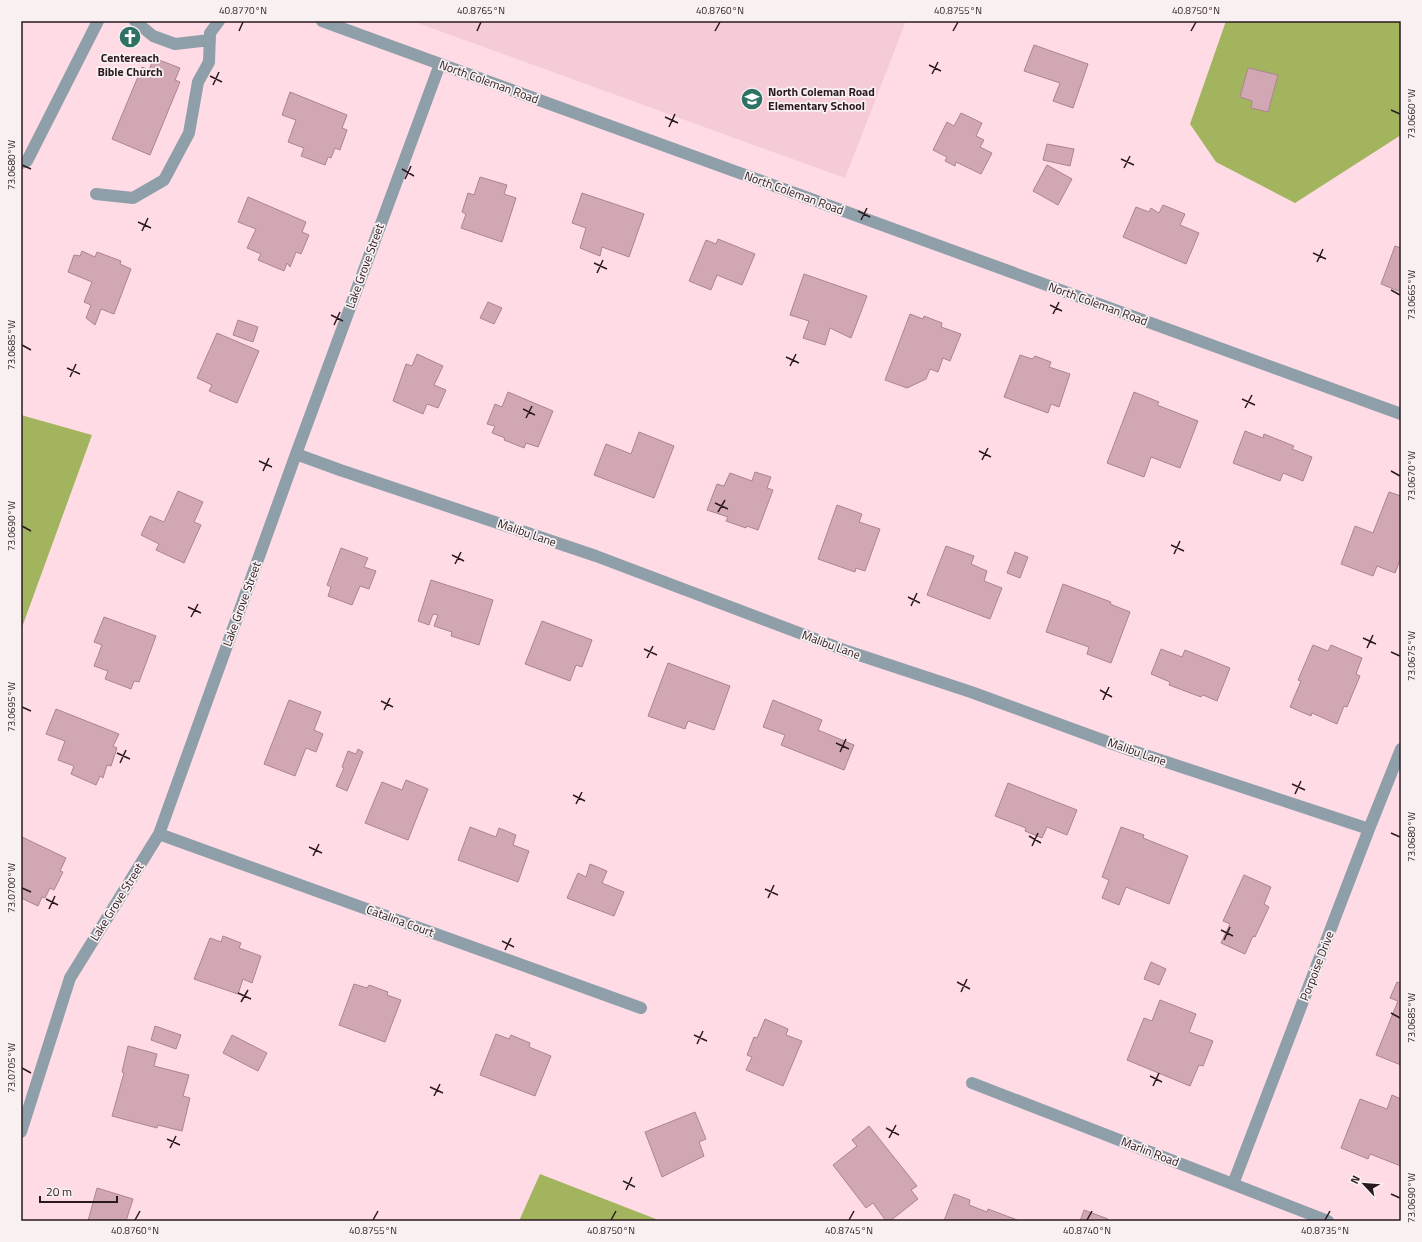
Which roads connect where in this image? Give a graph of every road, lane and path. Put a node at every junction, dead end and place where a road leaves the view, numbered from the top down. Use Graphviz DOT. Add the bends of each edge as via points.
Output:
graph roads {
  1 [pos="135,21"];
  2 [pos="219,21"];
  3 [pos="322,21"];
  4 [pos="96,22"];
  5 [pos="210,40"];
  6 [pos="440,64"];
  7 [pos="21,163"];
  8 [pos="96,194"];
  9 [pos="1401,414"];
  10 [pos="296,454"];
  11 [pos="1401,749"];
  12 [pos="1369,829"];
  13 [pos="159,834"];
  14 [pos="641,1008"];
  15 [pos="972,1083"];
  16 [pos="21,1132"];
  17 [pos="1233,1184"];
  18 [pos="1328,1221"];
  1 -- 5 [label="street" via="153,36 175,44"];
  2 -- 5 [label="street" via="210,33"];
  3 -- 6 [label="street, North Coleman Road"];
  4 -- 7 [label="street" via="27,161"];
  5 -- 8 [label="street" via="209,62 198,82 189,133 164,180 133,198"];
  6 -- 9 [label="street, North Coleman Road"];
  6 -- 10 [label="street, Lake Grove Street"];
  10 -- 12 [label="street, Malibu Lane" via="596,556 847,651"];
  10 -- 13 [label="street, Lake Grove Street"];
  11 -- 12 [label="street, Porpoise Drive"];
  12 -- 17 [label="street, Porpoise Drive"];
  13 -- 14 [label="street, Catalina Court"];
  13 -- 16 [label="street, Lake Grove Street" via="70,978"];
  15 -- 17 [label="street, Marlin Road"];
  17 -- 18 [label="street, Marlin Road"];
}
